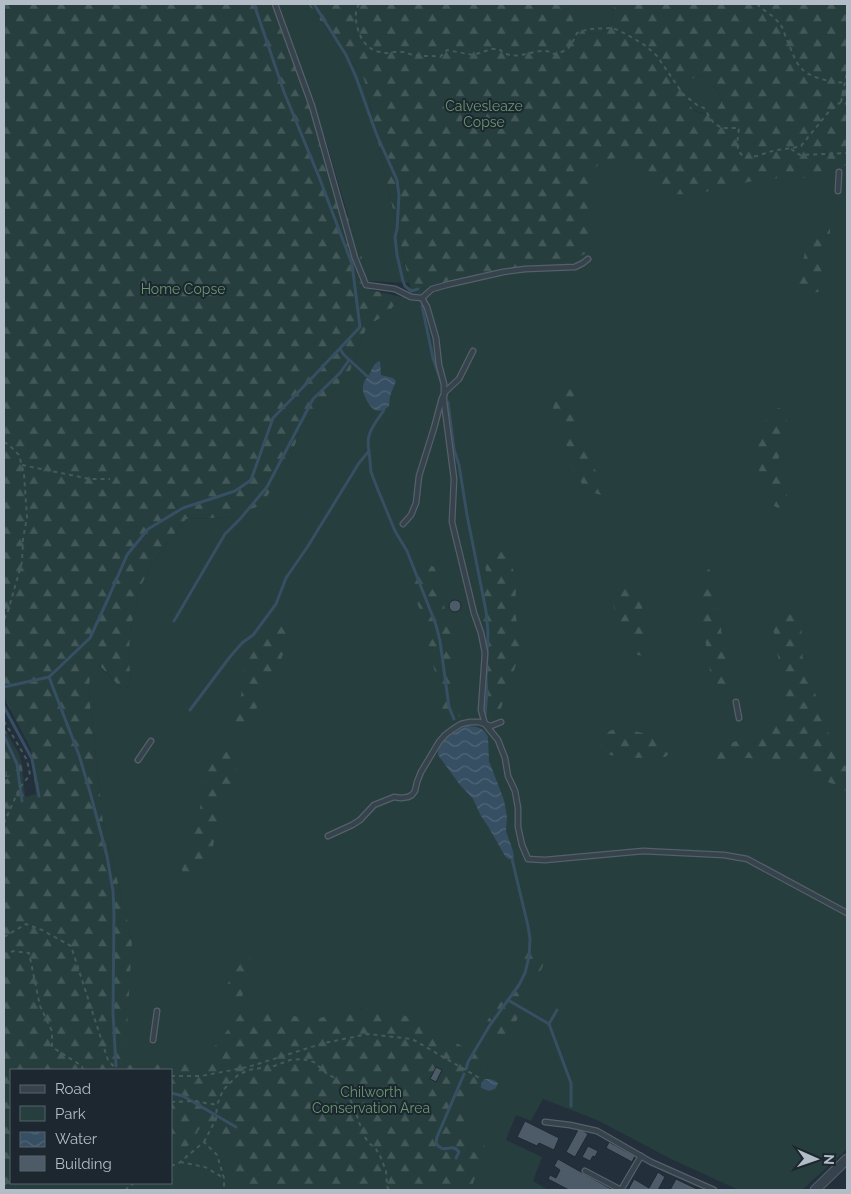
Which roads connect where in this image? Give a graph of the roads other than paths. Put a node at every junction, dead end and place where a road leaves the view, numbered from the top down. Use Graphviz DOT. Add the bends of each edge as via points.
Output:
graph roads {
  1 [pos="275,4"];
  2 [pos="839,172"];
  3 [pos="838,191"];
  4 [pos="588,259"];
  5 [pos="422,298"];
  6 [pos="473,351"];
  7 [pos="444,395"];
  8 [pos="404,524"];
  9 [pos="736,702"];
  10 [pos="739,718"];
  11 [pos="501,722"];
  12 [pos="485,723"];
  13 [pos="151,742"];
  14 [pos="138,760"];
  15 [pos="328,836"];
  16 [pos="847,913"];
  17 [pos="158,1011"];
  18 [pos="154,1040"];
  19 [pos="545,1122"];
  20 [pos="641,1156"];
  21 [pos="847,1160"];
  22 [pos="585,1171"];
  23 [pos="705,1189"];
  24 [pos="714,1190"];
  25 [pos="815,1190"];
  1 -- 5 [label="lane" via="312,106 366,286 394,289"];
  2 -- 3 [label="lane"];
  4 -- 5 [label="lane" via="575,267 503,272 450,284 432,289"];
  5 -- 7 [label="lane" via="436,338"];
  6 -- 7 [label="lane" via="459,379"];
  7 -- 8 [label="lane" via="421,468 416,503"];
  7 -- 12 [label="lane" via="454,479 452,522 485,654 481,710"];
  9 -- 10 [label="lane"];
  11 -- 12 [label="lane" via="491,726"];
  12 -- 15 [label="lane" via="461,724 445,735 412,795 394,797 374,805 360,820"];
  12 -- 16 [label="lane" via="498,740 505,758 515,791 522,845 528,859 643,851 724,855 747,859"];
  13 -- 14 [label="lane"];
  17 -- 18 [label="lane"];
  19 -- 20 [label="lane" via="597,1131"];
  20 -- 22 [label="lane" via="620,1190"];
  20 -- 23 [label="lane"];
  21 -- 25 [label="street"];
  23 -- 24 [label="lane"];
}
